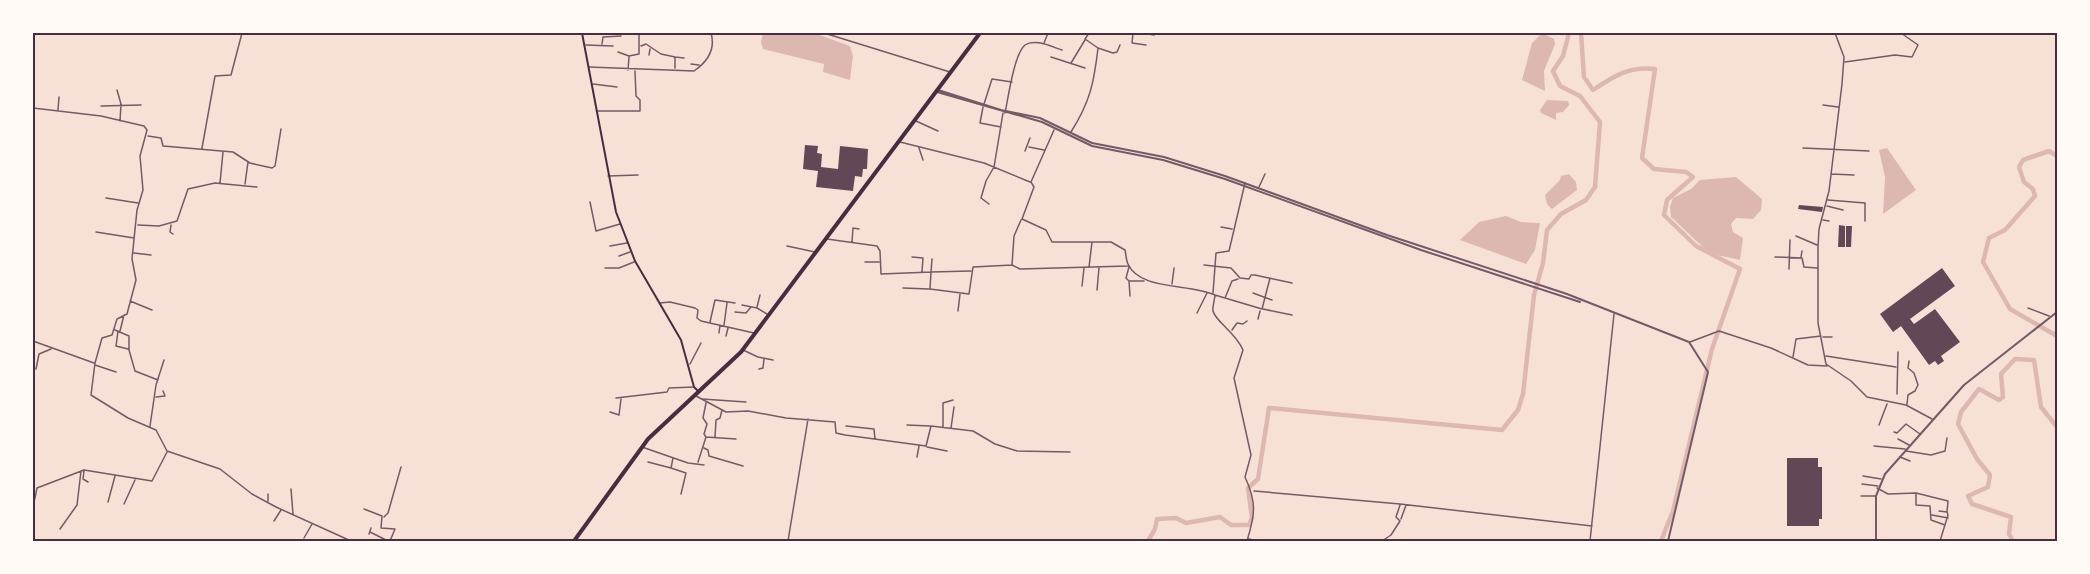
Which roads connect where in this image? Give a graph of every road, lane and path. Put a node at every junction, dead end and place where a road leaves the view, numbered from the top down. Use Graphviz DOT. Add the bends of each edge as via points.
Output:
graph roads {
  1 [pos="242,33"];
  2 [pos="519,33"];
  3 [pos="573,33"];
  4 [pos="582,33"];
  5 [pos="603,33"];
  6 [pos="639,33"];
  7 [pos="711,33"];
  8 [pos="824,33"];
  9 [pos="980,33"];
  10 [pos="1048,33"];
  11 [pos="1089,33"];
  12 [pos="1133,33"];
  13 [pos="1143,33"];
  14 [pos="1835,33"];
  15 [pos="1901,33"];
  16 [pos="564,34"];
  17 [pos="1154,35"];
  18 [pos="621,36"];
  19 [pos="603,37"];
  20 [pos="1085,39"];
  21 [pos="1044,43"];
  22 [pos="585,45"];
  23 [pos="602,45"];
  24 [pos="1120,45"];
  25 [pos="1146,45"];
  26 [pos="613,46"];
  27 [pos="640,46"];
  28 [pos="650,48"];
  29 [pos="1098,48"];
  30 [pos="1062,50"];
  31 [pos="618,52"];
  32 [pos="650,55"];
  33 [pos="629,56"];
  34 [pos="675,57"];
  35 [pos="1051,57"];
  36 [pos="684,58"];
  37 [pos="1844,62"];
  38 [pos="1071,63"];
  39 [pos="691,64"];
  40 [pos="700,65"];
  41 [pos="590,67"];
  42 [pos="1085,68"];
  43 [pos="675,69"];
  44 [pos="628,70"];
  45 [pos="635,70"];
  46 [pos="951,73"];
  47 [pos="1012,82"];
  48 [pos="592,84"];
  49 [pos="617,87"];
  50 [pos="117,90"];
  51 [pos="937,91"];
  52 [pos="59,97"];
  53 [pos="141,105"];
  54 [pos="1823,105"];
  55 [pos="101,106"];
  56 [pos="984,106"];
  57 [pos="121,107"];
  58 [pos="1839,107"];
  59 [pos="33,108"];
  60 [pos="58,111"];
  61 [pos="597,111"];
  62 [pos="1005,112"];
  63 [pos="915,120"];
  64 [pos="121,122"];
  65 [pos="1001,127"];
  66 [pos="1055,127"];
  67 [pos="281,129"];
  68 [pos="938,131"];
  69 [pos="1070,135"];
  70 [pos="147,136"];
  71 [pos="1030,138"];
  72 [pos="899,142"];
  73 [pos="919,147"];
  74 [pos="1029,147"];
  75 [pos="202,148"];
  76 [pos="1803,148"];
  77 [pos="1045,150"];
  78 [pos="1024,151"];
  79 [pos="1832,151"];
  80 [pos="223,152"];
  81 [pos="1869,152"];
  82 [pos="923,160"];
  83 [pos="248,161"];
  84 [pos="994,167"];
  85 [pos="1265,174"];
  86 [pos="1830,174"];
  87 [pos="638,175"];
  88 [pos="1854,175"];
  89 [pos="608,176"];
  90 [pos="1031,182"];
  91 [pos="220,183"];
  92 [pos="245,184"];
  93 [pos="1244,185"];
  94 [pos="257,187"];
  95 [pos="1259,188"];
  96 [pos="106,198"];
  97 [pos="1827,200"];
  98 [pos="590,202"];
  99 [pos="139,203"];
  100 [pos="989,204"];
  101 [pos="1825,206"];
  102 [pos="1843,210"];
  103 [pos="1022,219"];
  104 [pos="1822,219"];
  105 [pos="1829,221"];
  106 [pos="1865,221"];
  107 [pos="171,224"];
  108 [pos="620,224"];
  109 [pos="137,225"];
  110 [pos="1221,227"];
  111 [pos="860,229"];
  112 [pos="1233,229"];
  113 [pos="96,232"];
  114 [pos="173,234"];
  115 [pos="1796,236"];
  116 [pos="134,238"];
  117 [pos="826,239"];
  118 [pos="1790,240"];
  119 [pos="1092,241"];
  120 [pos="627,243"];
  121 [pos="852,243"];
  122 [pos="610,246"];
  123 [pos="787,246"];
  124 [pos="1818,246"];
  125 [pos="1802,251"];
  126 [pos="630,252"];
  127 [pos="816,252"];
  128 [pos="133,253"];
  129 [pos="151,255"];
  130 [pos="619,255"];
  131 [pos="912,256"];
  132 [pos="1774,257"];
  133 [pos="1789,258"];
  134 [pos="1800,258"];
  135 [pos="932,259"];
  136 [pos="635,261"];
  137 [pos="865,262"];
  138 [pos="880,262"];
  139 [pos="1012,265"];
  140 [pos="1204,265"];
  141 [pos="1129,266"];
  142 [pos="1215,266"];
  143 [pos="1084,267"];
  144 [pos="1089,267"];
  145 [pos="1099,267"];
  146 [pos="605,268"];
  147 [pos="1174,268"];
  148 [pos="1818,268"];
  149 [pos="1789,269"];
  150 [pos="971,271"];
  151 [pos="932,272"];
  152 [pos="921,273"];
  153 [pos="1240,278"];
  154 [pos="1270,278"];
  155 [pos="1130,281"];
  156 [pos="1144,281"];
  157 [pos="1292,283"];
  158 [pos="1528,284"];
  159 [pos="1172,285"];
  160 [pos="1082,286"];
  161 [pos="903,288"];
  162 [pos="930,289"];
  163 [pos="1097,290"];
  164 [pos="1207,292"];
  165 [pos="960,293"];
  166 [pos="1253,293"];
  167 [pos="760,295"];
  168 [pos="1214,295"];
  169 [pos="1130,296"];
  170 [pos="1224,299"];
  171 [pos="1266,299"];
  172 [pos="1272,300"];
  173 [pos="130,301"];
  174 [pos="728,302"];
  175 [pos="735,303"];
  176 [pos="659,304"];
  177 [pos="742,305"];
  178 [pos="751,306"];
  179 [pos="757,308"];
  180 [pos="2028,308"];
  181 [pos="152,310"];
  182 [pos="1261,310"];
  183 [pos="958,311"];
  184 [pos="735,312"];
  185 [pos="2057,312"];
  186 [pos="1197,313"];
  187 [pos="1614,314"];
  188 [pos="124,315"];
  189 [pos="768,315"];
  190 [pos="1292,315"];
  191 [pos="2051,317"];
  192 [pos="1258,320"];
  193 [pos="1247,321"];
  194 [pos="710,323"];
  195 [pos="720,325"];
  196 [pos="724,326"];
  197 [pos="728,327"];
  198 [pos="114,329"];
  199 [pos="1232,330"];
  200 [pos="119,331"];
  201 [pos="719,333"];
  202 [pos="754,333"];
  203 [pos="726,336"];
  204 [pos="1821,336"];
  205 [pos="1832,337"];
  206 [pos="33,341"];
  207 [pos="1689,342"];
  208 [pos="701,343"];
  209 [pos="52,348"];
  210 [pos="129,350"];
  211 [pos="743,350"];
  212 [pos="1898,352"];
  213 [pos="1825,356"];
  214 [pos="764,358"];
  215 [pos="1793,358"];
  216 [pos="164,360"];
  217 [pos="773,360"];
  218 [pos="1909,361"];
  219 [pos="95,364"];
  220 [pos="690,364"];
  221 [pos="1827,366"];
  222 [pos="1896,367"];
  223 [pos="36,369"];
  224 [pos="759,369"];
  225 [pos="116,372"];
  226 [pos="158,380"];
  227 [pos="694,387"];
  228 [pos="163,391"];
  229 [pos="697,393"];
  230 [pos="1897,394"];
  231 [pos="155,397"];
  232 [pos="616,398"];
  233 [pos="621,398"];
  234 [pos="701,399"];
  235 [pos="953,400"];
  236 [pos="706,402"];
  237 [pos="746,402"];
  238 [pos="1887,403"];
  239 [pos="1906,405"];
  240 [pos="954,407"];
  241 [pos="722,411"];
  242 [pos="610,412"];
  243 [pos="808,418"];
  244 [pos="1933,420"];
  245 [pos="907,425"];
  246 [pos="1879,425"];
  247 [pos="846,426"];
  248 [pos="931,426"];
  249 [pos="150,427"];
  250 [pos="943,428"];
  251 [pos="951,429"];
  252 [pos="1894,432"];
  253 [pos="1920,434"];
  254 [pos="706,437"];
  255 [pos="715,438"];
  256 [pos="1947,438"];
  257 [pos="1898,439"];
  258 [pos="736,440"];
  259 [pos="875,440"];
  260 [pos="919,446"];
  261 [pos="926,446"];
  262 [pos="1874,446"];
  263 [pos="1910,446"];
  264 [pos="642,447"];
  265 [pos="704,447"];
  266 [pos="1906,450"];
  267 [pos="167,451"];
  268 [pos="947,451"];
  269 [pos="1070,452"];
  270 [pos="673,457"];
  271 [pos="917,457"];
  272 [pos="1899,457"];
  273 [pos="683,461"];
  274 [pos="1910,461"];
  275 [pos="648,462"];
  276 [pos="698,462"];
  277 [pos="704,465"];
  278 [pos="743,466"];
  279 [pos="402,467"];
  280 [pos="681,467"];
  281 [pos="670,468"];
  282 [pos="84,470"];
  283 [pos="81,471"];
  284 [pos="115,475"];
  285 [pos="1863,476"];
  286 [pos="1881,478"];
  287 [pos="135,479"];
  288 [pos="88,482"];
  289 [pos="1862,484"];
  290 [pos="1877,487"];
  291 [pos="291,489"];
  292 [pos="1252,490"];
  293 [pos="1916,493"];
  294 [pos="268,494"];
  295 [pos="681,494"];
  296 [pos="1861,496"];
  297 [pos="1876,496"];
  298 [pos="108,502"];
  299 [pos="268,502"];
  300 [pos="124,504"];
  301 [pos="1400,504"];
  302 [pos="1406,505"];
  303 [pos="33,507"];
  304 [pos="281,509"];
  305 [pos="364,509"];
  306 [pos="1939,511"];
  307 [pos="1947,512"];
  308 [pos="1931,514"];
  309 [pos="293,515"];
  310 [pos="383,517"];
  311 [pos="1948,518"];
  312 [pos="1400,520"];
  313 [pos="274,521"];
  314 [pos="313,524"];
  315 [pos="1945,525"];
  316 [pos="1592,526"];
  317 [pos="371,528"];
  318 [pos="60,529"];
  319 [pos="381,530"];
  320 [pos="379,534"];
  321 [pos="304,538"];
  322 [pos="347,540"];
  323 [pos="1247,540"];
  324 [pos="351,541"];
  325 [pos="390,541"];
  326 [pos="574,541"];
  327 [pos="788,541"];
  328 [pos="1258,541"];
  329 [pos="1382,541"];
  330 [pos="1590,541"];
  331 [pos="1668,541"];
  332 [pos="1876,541"];
  333 [pos="1940,541"];
  1 -- 75 [label="street" via="231,75 215,76"];
  2 -- 16 [label="street"];
  3 -- 16 [label="street"];
  4 -- 22 [label="main road"];
  5 -- 19 [label="street"];
  6 -- 27 [label="street"];
  7 -- 40 [label="street" via="711,52"];
  8 -- 46 [label="street"];
  9 -- 46 [label="highway"];
  10 -- 21 [label="street"];
  11 -- 20 [label="street"];
  12 -- 25 [label="street" via="1132,44"];
  13 -- 17 [label="street"];
  14 -- 37 [label="street"];
  15 -- 37 [label="street" via="1917,44 1912,57 1895,55"];
  18 -- 19 [label="street"];
  19 -- 23 [label="street"];
  20 -- 29 [label="street"];
  20 -- 38 [label="street"];
  21 -- 30 [label="street"];
  21 -- 47 [label="street" via="1024,47"];
  22 -- 23 [label="street"];
  22 -- 41 [label="main road"];
  23 -- 26 [label="street"];
  24 -- 29 [label="street" via="1118,52 1113,53"];
  27 -- 28 [label="street" via="646,44"];
  27 -- 33 [label="street" via="639,54"];
  28 -- 32 [label="street"];
  28 -- 34 [label="street"];
  29 -- 69 [label="street" via="1092,92"];
  31 -- 33 [label="street"];
  33 -- 44 [label="street"];
  34 -- 36 [label="street"];
  34 -- 43 [label="street"];
  35 -- 38 [label="street"];
  37 -- 58 [label="street"];
  38 -- 42 [label="street"];
  39 -- 40 [label="street"];
  40 -- 43 [label="street" via="694,71"];
  41 -- 44 [label="street"];
  41 -- 48 [label="main road"];
  43 -- 45 [label="street"];
  44 -- 45 [label="street"];
  45 -- 61 [label="street" via="640,111"];
  46 -- 51 [label="highway"];
  47 -- 56 [label="street" via="992,79"];
  47 -- 62 [label="street"];
  48 -- 49 [label="street"];
  48 -- 61 [label="main road"];
  50 -- 57 [label="street"];
  51 -- 56 [label="street"];
  51 -- 63 [label="highway"];
  52 -- 60 [label="street"];
  53 -- 57 [label="street"];
  54 -- 58 [label="street"];
  55 -- 57 [label="street"];
  56 -- 62 [label="street"];
  56 -- 65 [label="street" via="980,123"];
  57 -- 64 [label="street"];
  58 -- 79 [label="street"];
  59 -- 60 [label="street"];
  60 -- 64 [label="street"];
  61 -- 89 [label="main road"];
  62 -- 65 [label="street"];
  62 -- 66 [label="street"];
  63 -- 68 [label="street"];
  63 -- 72 [label="highway"];
  64 -- 70 [label="street" via="145,127"];
  65 -- 84 [label="street"];
  66 -- 69 [label="street"];
  66 -- 77 [label="street"];
  66 -- 93 [label="street" via="1092,146 1163,160"];
  67 -- 83 [label="street" via="274,167"];
  69 -- 93 [label="street" via="1097,145 1164,157"];
  70 -- 75 [label="street" via="161,138 163,146"];
  70 -- 99 [label="street" via="140,156 143,178"];
  71 -- 74 [label="street"];
  72 -- 73 [label="street"];
  72 -- 117 [label="highway"];
  73 -- 82 [label="street"];
  73 -- 84 [label="street"];
  74 -- 77 [label="street"];
  74 -- 78 [label="street"];
  75 -- 80 [label="street"];
  76 -- 79 [label="street"];
  77 -- 90 [label="street"];
  79 -- 81 [label="street"];
  79 -- 86 [label="street"];
  80 -- 83 [label="street" via="236,153"];
  80 -- 91 [label="street"];
  83 -- 92 [label="street"];
  84 -- 90 [label="street"];
  84 -- 100 [label="street" via="981,198"];
  85 -- 95 [label="street"];
  86 -- 88 [label="street"];
  86 -- 97 [label="street"];
  87 -- 89 [label="street"];
  89 -- 108 [label="main road"];
  90 -- 103 [label="street" via="1034,187"];
  91 -- 92 [label="street"];
  91 -- 107 [label="street" via="187,189 178,220"];
  92 -- 94 [label="street"];
  93 -- 95 [label="street"];
  93 -- 112 [label="street"];
  93 -- 158 [label="street"];
  95 -- 158 [label="street"];
  96 -- 99 [label="street"];
  97 -- 101 [label="street"];
  97 -- 106 [label="street" via="1865,203"];
  98 -- 108 [label="street" via="596,231"];
  99 -- 109 [label="street"];
  101 -- 102 [label="street"];
  101 -- 104 [label="street"];
  103 -- 119 [label="street" via="1046,230 1050,241"];
  103 -- 139 [label="street" via="1014,236"];
  104 -- 105 [label="street"];
  104 -- 124 [label="street"];
  107 -- 109 [label="street"];
  107 -- 114 [label="street"];
  108 -- 120 [label="main road"];
  109 -- 116 [label="street"];
  110 -- 112 [label="street"];
  111 -- 121 [label="street" via="853,228"];
  112 -- 142 [label="street" via="1229,250 1217,252"];
  113 -- 116 [label="street"];
  115 -- 124 [label="street"];
  116 -- 128 [label="street"];
  117 -- 121 [label="street"];
  117 -- 127 [label="highway"];
  118 -- 133 [label="street"];
  119 -- 141 [label="street" via="1111,242 1124,249"];
  119 -- 144 [label="street"];
  120 -- 122 [label="street"];
  120 -- 126 [label="main road"];
  121 -- 138 [label="street" via="877,246"];
  123 -- 127 [label="street"];
  124 -- 148 [label="street"];
  125 -- 134 [label="street"];
  126 -- 130 [label="street"];
  126 -- 136 [label="main road"];
  127 -- 189 [label="highway"];
  128 -- 129 [label="street"];
  128 -- 173 [label="street" via="131,264 136,276"];
  131 -- 152 [label="street" via="923,258"];
  132 -- 133 [label="street"];
  133 -- 134 [label="street"];
  133 -- 149 [label="street"];
  134 -- 148 [label="street" via="1804,267"];
  135 -- 151 [label="street"];
  136 -- 146 [label="street" via="619,268"];
  136 -- 176 [label="main road"];
  137 -- 138 [label="street"];
  138 -- 152 [label="street" via="881,274"];
  139 -- 143 [label="street" via="1020,269"];
  139 -- 150 [label="street" via="974,266"];
  140 -- 142 [label="street"];
  141 -- 145 [label="street"];
  141 -- 155 [label="street" via="1126,278"];
  141 -- 156 [label="street"];
  142 -- 153 [label="street" via="1231,268"];
  142 -- 168 [label="street"];
  143 -- 144 [label="street"];
  143 -- 160 [label="street"];
  144 -- 145 [label="street"];
  145 -- 163 [label="street"];
  147 -- 159 [label="street"];
  148 -- 204 [label="street"];
  150 -- 151 [label="street"];
  150 -- 165 [label="street" via="970,294"];
  151 -- 152 [label="street"];
  151 -- 162 [label="street"];
  153 -- 154 [label="street"];
  153 -- 170 [label="street" via="1232,281"];
  154 -- 157 [label="street"];
  154 -- 171 [label="street"];
  155 -- 156 [label="street"];
  155 -- 169 [label="street"];
  156 -- 159 [label="street"];
  158 -- 187 [label="street"];
  159 -- 164 [label="street"];
  161 -- 162 [label="street"];
  162 -- 165 [label="street"];
  164 -- 168 [label="street"];
  164 -- 186 [label="street"];
  165 -- 183 [label="street"];
  166 -- 171 [label="street"];
  167 -- 179 [label="street"];
  168 -- 170 [label="street"];
  168 -- 199 [label="street" via="1213,311 1223,327"];
  170 -- 182 [label="street"];
  171 -- 172 [label="street"];
  171 -- 182 [label="street"];
  173 -- 181 [label="street"];
  173 -- 188 [label="street"];
  174 -- 175 [label="street"];
  174 -- 194 [label="street" via="715,300"];
  174 -- 196 [label="street"];
  176 -- 194 [label="street" via="695,308 698,319"];
  176 -- 220 [label="main road" via="679,334"];
  177 -- 178 [label="street"];
  178 -- 179 [label="street"];
  178 -- 184 [label="street" via="746,313"];
  179 -- 189 [label="street"];
  180 -- 191 [label="street"];
  182 -- 190 [label="street"];
  182 -- 192 [label="street"];
  185 -- 191 [label="street"];
  187 -- 207 [label="street"];
  187 -- 316 [label="street"];
  188 -- 198 [label="street" via="117,319"];
  188 -- 200 [label="street"];
  189 -- 202 [label="highway"];
  191 -- 244 [label="street" via="1964,385"];
  193 -- 199 [label="street" via="1237,323"];
  194 -- 195 [label="street"];
  195 -- 196 [label="street"];
  195 -- 201 [label="street"];
  196 -- 197 [label="street"];
  197 -- 202 [label="street"];
  197 -- 203 [label="street"];
  198 -- 200 [label="street"];
  198 -- 219 [label="street" via="112,335 102,338"];
  199 -- 292 [label="street" via="1243,350 1234,378 1251,455 1245,476"];
  200 -- 210 [label="street" via="129,336"];
  200 -- 210 [label="street" via="116,346"];
  202 -- 211 [label="highway"];
  204 -- 205 [label="street"];
  204 -- 213 [label="street"];
  204 -- 215 [label="street" via="1796,339"];
  206 -- 209 [label="street"];
  207 -- 215 [label="street" via="1716,331"];
  207 -- 331 [label="street" via="1707,369"];
  208 -- 220 [label="street"];
  209 -- 219 [label="street"];
  209 -- 223 [label="street" via="39,354"];
  210 -- 226 [label="street" via="135,371"];
  211 -- 214 [label="street"];
  211 -- 229 [label="highway"];
  212 -- 222 [label="street"];
  213 -- 221 [label="street"];
  213 -- 222 [label="street"];
  214 -- 217 [label="street"];
  214 -- 224 [label="street" via="763,368"];
  215 -- 221 [label="street" via="1813,366"];
  216 -- 226 [label="street"];
  218 -- 239 [label="street" via="1908,368 1918,385 1908,393"];
  219 -- 225 [label="street"];
  219 -- 249 [label="street" via="92,395"];
  220 -- 227 [label="main road"];
  221 -- 238 [label="street" via="1851,381 1866,397"];
  222 -- 230 [label="street"];
  226 -- 231 [label="street"];
  227 -- 229 [label="main road"];
  227 -- 233 [label="street"];
  228 -- 231 [label="street" via="165,396"];
  229 -- 234 [label="street"];
  229 -- 264 [label="highway"];
  231 -- 249 [label="street"];
  232 -- 233 [label="street"];
  233 -- 242 [label="street" via="619,415"];
  234 -- 236 [label="street"];
  234 -- 237 [label="street"];
  235 -- 250 [label="street" via="943,403"];
  236 -- 241 [label="street"];
  236 -- 254 [label="street"];
  238 -- 239 [label="street"];
  238 -- 246 [label="street"];
  239 -- 244 [label="street"];
  240 -- 251 [label="street"];
  241 -- 243 [label="street"];
  241 -- 255 [label="street" via="716,420"];
  243 -- 259 [label="street" via="835,422 840,434"];
  243 -- 327 [label="street"];
  244 -- 253 [label="street"];
  245 -- 248 [label="street"];
  247 -- 259 [label="street" via="874,429"];
  248 -- 250 [label="street"];
  248 -- 261 [label="street"];
  249 -- 267 [label="street" via="159,434"];
  250 -- 251 [label="street"];
  251 -- 269 [label="street" via="979,433 995,444 1017,451"];
  252 -- 253 [label="street" via="1906,424"];
  253 -- 263 [label="street"];
  254 -- 255 [label="street"];
  254 -- 265 [label="street"];
  255 -- 258 [label="street"];
  256 -- 266 [label="street" via="1945,451 1931,454"];
  257 -- 263 [label="street"];
  259 -- 260 [label="street"];
  260 -- 261 [label="street"];
  260 -- 271 [label="street"];
  261 -- 268 [label="street"];
  262 -- 266 [label="street"];
  263 -- 266 [label="street"];
  264 -- 270 [label="street"];
  264 -- 326 [label="highway"];
  265 -- 276 [label="street"];
  265 -- 278 [label="street" via="709,456"];
  266 -- 272 [label="street"];
  267 -- 287 [label="street" via="154,480"];
  267 -- 299 [label="street" via="220,469"];
  270 -- 273 [label="street"];
  270 -- 281 [label="street"];
  272 -- 274 [label="street"];
  272 -- 286 [label="street"];
  273 -- 276 [label="street"];
  273 -- 280 [label="street"];
  275 -- 281 [label="street"];
  276 -- 277 [label="street"];
  279 -- 310 [label="street" via="388,513"];
  281 -- 295 [label="street" via="687,473"];
  282 -- 283 [label="street"];
  282 -- 284 [label="street"];
  282 -- 288 [label="street" via="83,479"];
  283 -- 303 [label="street" via="37,488"];
  283 -- 318 [label="street" via="76,505"];
  284 -- 287 [label="street"];
  284 -- 298 [label="street"];
  285 -- 286 [label="street"];
  286 -- 290 [label="street"];
  287 -- 300 [label="street"];
  289 -- 290 [label="street"];
  290 -- 293 [label="street" via="1888,494"];
  290 -- 297 [label="street"];
  291 -- 309 [label="street"];
  292 -- 301 [label="street"];
  292 -- 323 [label="street" via="1254,516"];
  293 -- 307 [label="street" via="1948,501"];
  293 -- 308 [label="street" via="1916,505 1930,506"];
  294 -- 299 [label="street"];
  296 -- 297 [label="street"];
  297 -- 332 [label="street"];
  299 -- 304 [label="street"];
  301 -- 302 [label="street"];
  301 -- 312 [label="street" via="1396,518"];
  302 -- 312 [label="street"];
  302 -- 316 [label="street"];
  304 -- 309 [label="street"];
  304 -- 313 [label="street"];
  305 -- 310 [label="street"];
  306 -- 307 [label="street"];
  307 -- 311 [label="street"];
  308 -- 311 [label="street"];
  308 -- 315 [label="street" via="1931,520"];
  309 -- 314 [label="street"];
  310 -- 325 [label="street" via="381,528 395,530"];
  311 -- 315 [label="street"];
  312 -- 329 [label="street"];
  314 -- 321 [label="street"];
  314 -- 322 [label="street"];
  315 -- 333 [label="street"];
  316 -- 330 [label="street"];
  317 -- 320 [label="street" via="369,533"];
  319 -- 320 [label="street"];
  320 -- 325 [label="street"];
  322 -- 324 [label="street"];
  323 -- 328 [label="street"];
}
